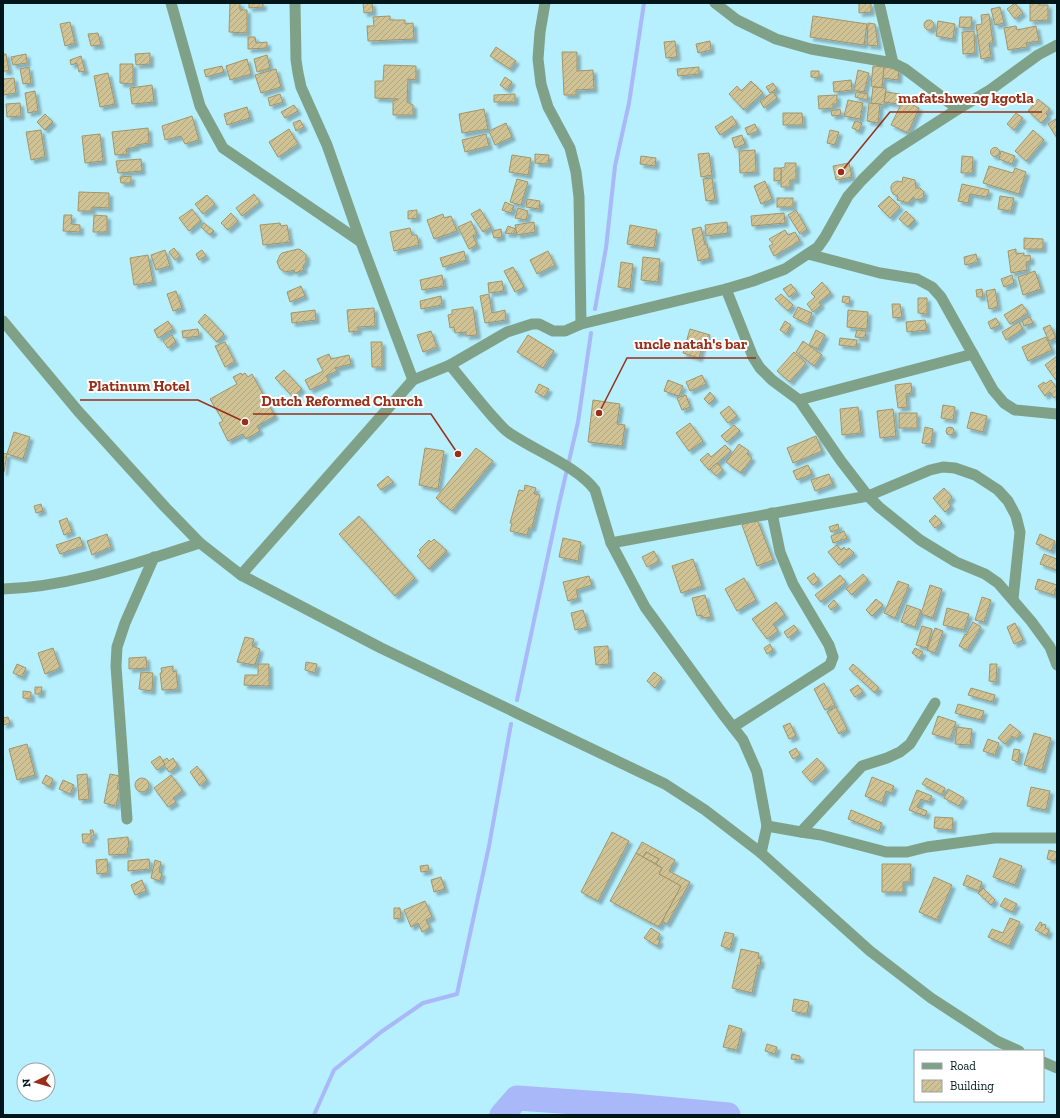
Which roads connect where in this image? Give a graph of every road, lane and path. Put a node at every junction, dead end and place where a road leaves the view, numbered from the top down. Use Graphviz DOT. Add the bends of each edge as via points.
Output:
graph roads {
  1 [pos="171,3"];
  2 [pos="295,3"];
  3 [pos="545,3"];
  4 [pos="715,3"];
  5 [pos="879,3"];
  6 [pos="1057,45"];
  7 [pos="893,63"];
  8 [pos="958,109"];
  9 [pos="361,242"];
  10 [pos="808,254"];
  11 [pos="726,288"];
  12 [pos="3,321"];
  13 [pos="581,324"];
  14 [pos="973,354"];
  15 [pos="450,365"];
  16 [pos="413,380"];
  17 [pos="799,400"];
  18 [pos="1057,414"];
  19 [pos="868,496"];
  20 [pos="772,514"];
  21 [pos="200,543"];
  22 [pos="611,543"];
  23 [pos="154,557"];
  24 [pos="242,575"];
  25 [pos="3,589"];
  26 [pos="1012,600"];
  27 [pos="1057,665"];
  28 [pos="935,703"];
  29 [pos="733,727"];
  30 [pos="127,819"];
  31 [pos="768,826"];
  32 [pos="801,832"];
  33 [pos="1057,838"];
  34 [pos="761,853"];
  35 [pos="1017,1050"];
  36 [pos="1044,1062"];
  37 [pos="1057,1068"];
  1 -- 9 [label="street" via="200,106 223,148"];
  2 -- 9 [label="street" via="296,60 302,88 327,145"];
  3 -- 13 [label="street" via="538,59 541,84 548,107 570,148 576,172 579,197"];
  4 -- 7 [label="street" via="737,20 776,40 811,49"];
  5 -- 7 [label="street"];
  6 -- 8 [label="street"];
  7 -- 8 [label="street" via="905,69"];
  8 -- 10 [label="street" via="888,154 848,196 825,237"];
  9 -- 16 [label="street"];
  10 -- 11 [label="street" via="785,269"];
  10 -- 14 [label="street" via="917,279 932,287 941,297"];
  11 -- 13 [label="street"];
  11 -- 17 [label="street" via="753,357 760,368"];
  12 -- 21 [label="street" via="78,411"];
  13 -- 15 [label="street" via="565,331 553,331 539,324 532,324 507,332"];
  14 -- 17 [label="street"];
  14 -- 18 [label="street" via="1004,403 1015,410"];
  15 -- 16 [label="street"];
  15 -- 22 [label="street" via="506,431 568,467 591,485 597,496"];
  16 -- 24 [label="street"];
  17 -- 19 [label="street"];
  19 -- 20 [label="street"];
  19 -- 26 [label="street" via="920,540 998,583"];
  19 -- 26 [label="street" via="943,467 975,475 998,490 1016,516 1020,532"];
  20 -- 22 [label="street"];
  20 -- 29 [label="street" via="780,552 793,584 829,645 833,657 830,665"];
  21 -- 23 [label="street"];
  21 -- 24 [label="street"];
  22 -- 29 [label="street" via="645,607"];
  23 -- 25 [label="street" via="62,583"];
  23 -- 30 [label="street" via="117,647 116,666"];
  24 -- 34 [label="street" via="381,648 664,784 705,810"];
  26 -- 27 [label="street" via="1050,647"];
  28 -- 32 [label="street" via="910,744 887,758 862,766"];
  29 -- 31 [label="street" via="743,740 757,772"];
  31 -- 32 [label="street"];
  31 -- 34 [label="street"];
  32 -- 33 [label="street" via="886,852 907,852 994,838"];
  34 -- 35 [label="street" via="870,951 932,998"];
  36 -- 37 [label="street"];
}
